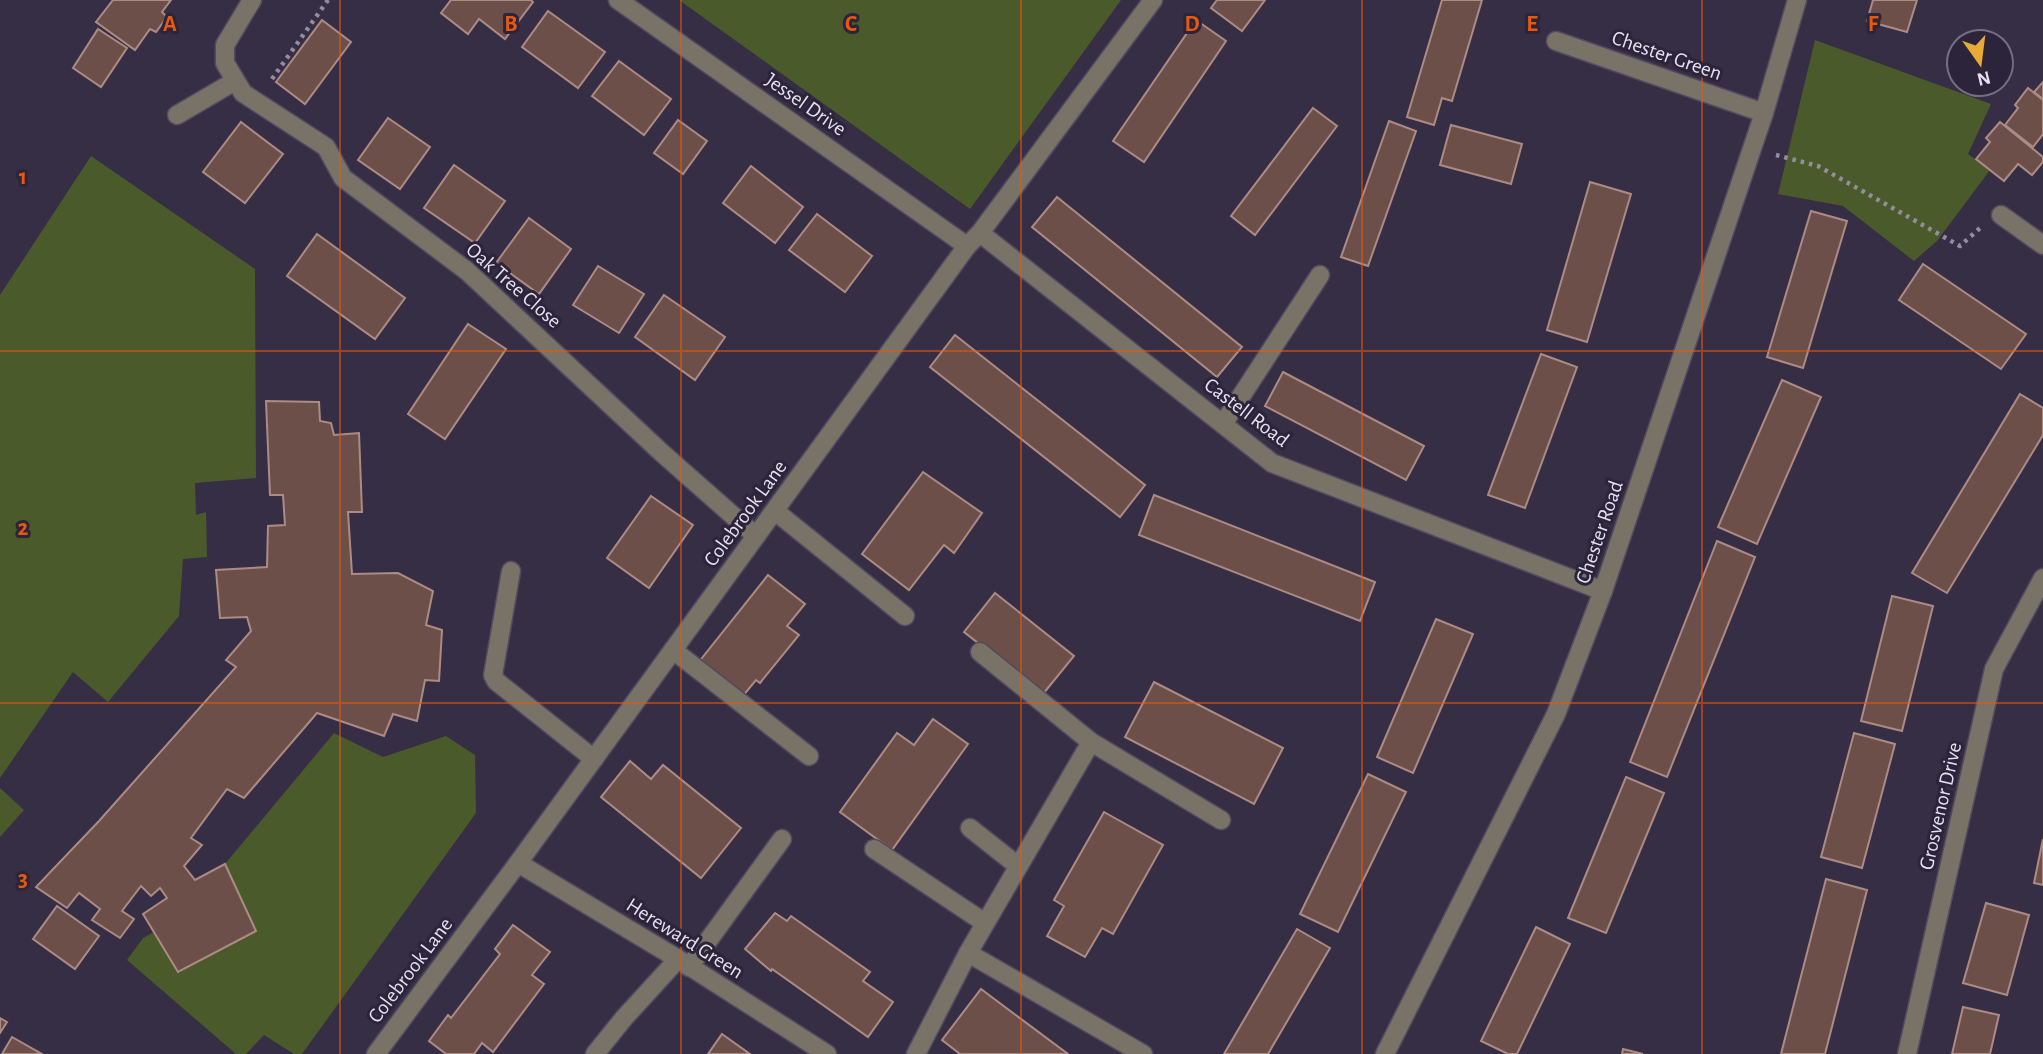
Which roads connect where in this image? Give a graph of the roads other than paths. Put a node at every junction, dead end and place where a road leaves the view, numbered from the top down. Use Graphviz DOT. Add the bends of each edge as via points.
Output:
graph roads {
  1 [pos="252,0"];
  2 [pos="618,0"];
  3 [pos="1153,0"];
  4 [pos="1797,0"];
  5 [pos="1556,41"];
  6 [pos="235,81"];
  7 [pos="1764,113"];
  8 [pos="177,115"];
  9 [pos="2000,215"];
  10 [pos="980,233"];
  11 [pos="2043,245"];
  12 [pos="967,246"];
  13 [pos="1320,275"];
  14 [pos="1223,424"];
  15 [pos="775,511"];
  16 [pos="757,536"];
  17 [pos="511,571"];
  18 [pos="2043,578"];
  19 [pos="1603,591"];
  20 [pos="905,616"];
  21 [pos="673,650"];
  22 [pos="980,652"];
  23 [pos="1091,742"];
  24 [pos="809,756"];
  25 [pos="594,759"];
  26 [pos="1221,820"];
  27 [pos="970,828"];
  28 [pos="782,839"];
  29 [pos="874,849"];
  30 [pos="518,863"];
  31 [pos="1018,866"];
  32 [pos="985,923"];
  33 [pos="968,953"];
  34 [pos="684,963"];
  35 [pos="376,1054"];
  36 [pos="595,1054"];
  37 [pos="828,1054"];
  38 [pos="916,1054"];
  39 [pos="1143,1054"];
  40 [pos="1385,1054"];
  41 [pos="1907,1054"];
  1 -- 6 [label="street, Oak Tree Close" via="225,45 225,63"];
  2 -- 12 [label="street, Jessel Drive"];
  3 -- 10 [label="street, Colebrook Lane"];
  4 -- 7 [label="street, Chester Road"];
  5 -- 7 [label="street, Chester Green"];
  6 -- 8 [label="street"];
  6 -- 16 [label="street, Oak Tree Close" via="243,93 326,147 343,178 467,271"];
  7 -- 19 [label="street, Chester Road"];
  9 -- 11 [label="street"];
  10 -- 12 [label="street, Colebrook Lane"];
  10 -- 14 [label="street, Castell Road"];
  12 -- 15 [label="street, Colebrook Lane"];
  13 -- 14 [label="street"];
  14 -- 19 [label="street, Castell Road" via="1272,463"];
  15 -- 16 [label="street, Colebrook Lane"];
  15 -- 20 [label="street"];
  16 -- 21 [label="street, Colebrook Lane"];
  17 -- 25 [label="street" via="493,675"];
  18 -- 41 [label="street, Grosvenor Drive" via="1994,669"];
  19 -- 40 [label="street, Chester Road" via="1556,713"];
  21 -- 24 [label="street"];
  21 -- 25 [label="street, Colebrook Lane"];
  22 -- 23 [label="street"];
  23 -- 26 [label="street"];
  23 -- 31 [label="street"];
  25 -- 30 [label="street, Colebrook Lane"];
  27 -- 31 [label="street"];
  28 -- 34 [label="street"];
  29 -- 32 [label="street"];
  30 -- 34 [label="street, Hereward Green"];
  30 -- 35 [label="street, Colebrook Lane"];
  31 -- 32 [label="street"];
  32 -- 33 [label="street"];
  33 -- 38 [label="street"];
  33 -- 39 [label="street"];
  34 -- 36 [label="street" via="624,1018"];
  34 -- 37 [label="street, Hereward Green"];
}
